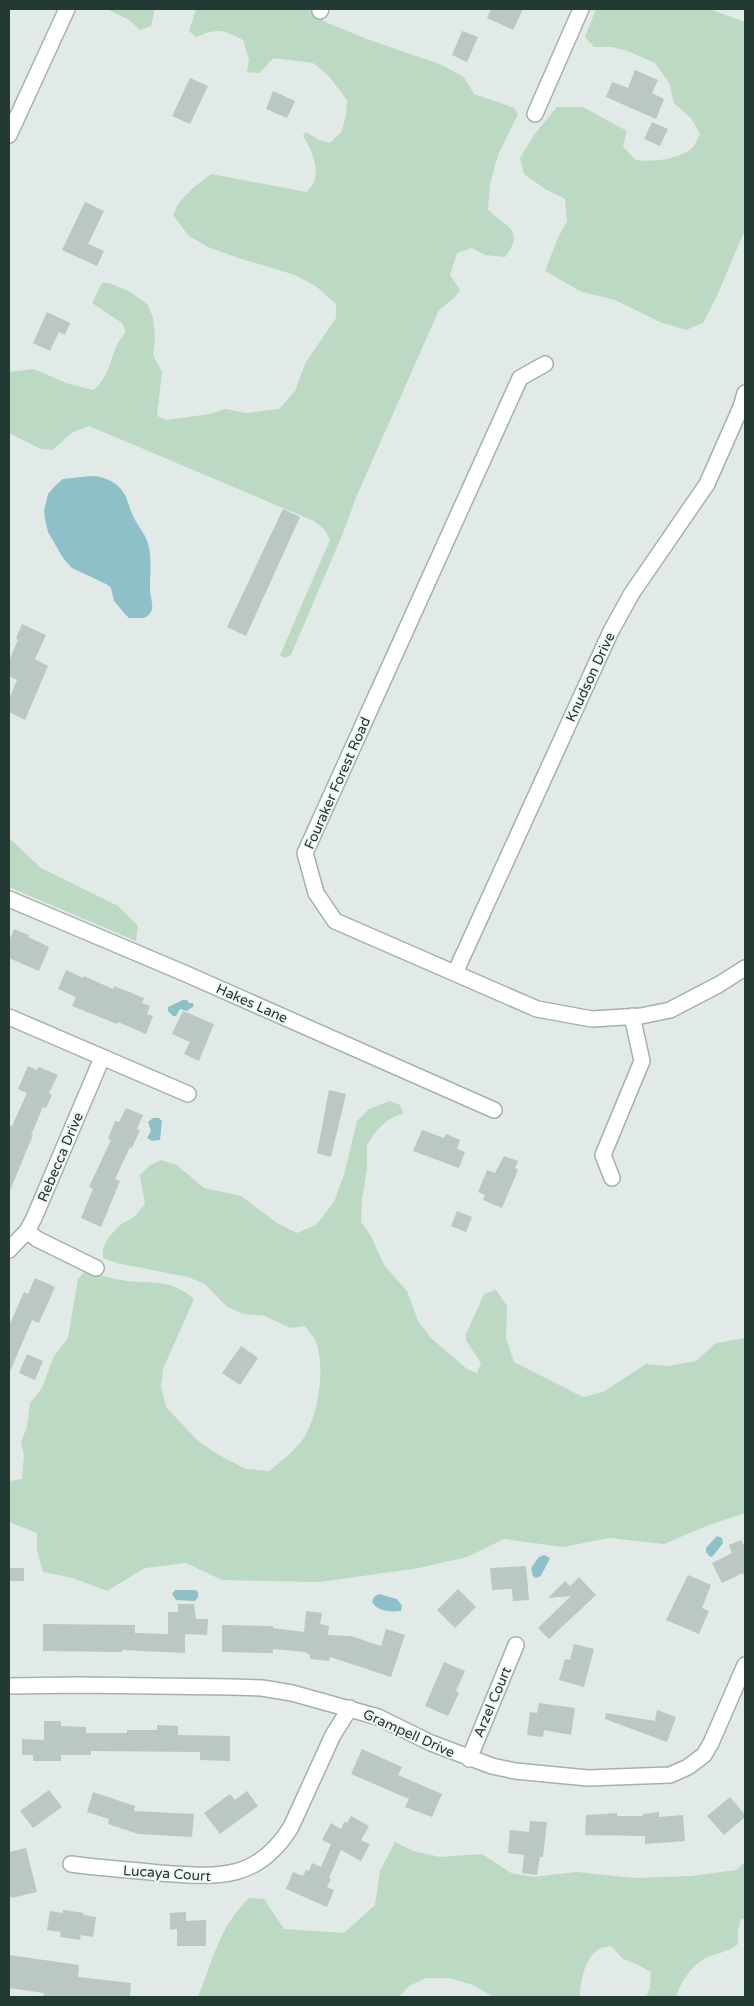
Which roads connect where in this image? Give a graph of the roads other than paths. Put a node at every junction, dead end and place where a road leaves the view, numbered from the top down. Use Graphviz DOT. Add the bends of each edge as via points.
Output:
graph roads {
  1 [pos="67,9"];
  2 [pos="581,9"];
  3 [pos="535,114"];
  4 [pos="9,135"];
  5 [pos="545,364"];
  6 [pos="745,392"];
  7 [pos="9,899"];
  8 [pos="745,968"];
  9 [pos="455,973"];
  10 [pos="632,1016"];
  11 [pos="9,1017"];
  12 [pos="102,1058"];
  13 [pos="188,1094"];
  14 [pos="494,1110"];
  15 [pos="612,1178"];
  16 [pos="27,1231"];
  17 [pos="9,1250"];
  18 [pos="96,1268"];
  19 [pos="516,1645"];
  20 [pos="745,1665"];
  21 [pos="9,1686"];
  22 [pos="350,1708"];
  23 [pos="469,1759"];
  24 [pos="71,1864"];
  1 -- 4 [label="street"];
  2 -- 3 [label="street"];
  5 -- 9 [label="street, Fouraker Forest Road" via="520,378 305,853 316,893 335,921"];
  6 -- 9 [label="street, Knudson Drive" via="707,484 632,593 611,631"];
  7 -- 14 [label="street, Hakes Lane"];
  8 -- 10 [label="street, Fouraker Forest Road" via="670,1010"];
  9 -- 10 [label="street, Fouraker Forest Road" via="537,1009 592,1019"];
  10 -- 15 [label="street" via="642,1060 603,1155"];
  11 -- 12 [label="street"];
  12 -- 13 [label="street"];
  12 -- 16 [label="street, Rebecca Drive"];
  16 -- 17 [label="street, Rebecca Drive"];
  16 -- 18 [label="street"];
  19 -- 23 [label="street, Arzel Court"];
  20 -- 23 [label="street, Grampell Drive" via="704,1755 670,1775 588,1778 515,1772"];
  21 -- 22 [label="street, Grampell Drive" via="262,1688"];
  22 -- 23 [label="street, Grampell Drive" via="378,1717"];
  22 -- 24 [label="street, Lucaya Court" via="333,1735 284,1840 259,1864 236,1873 205,1876"];
}
